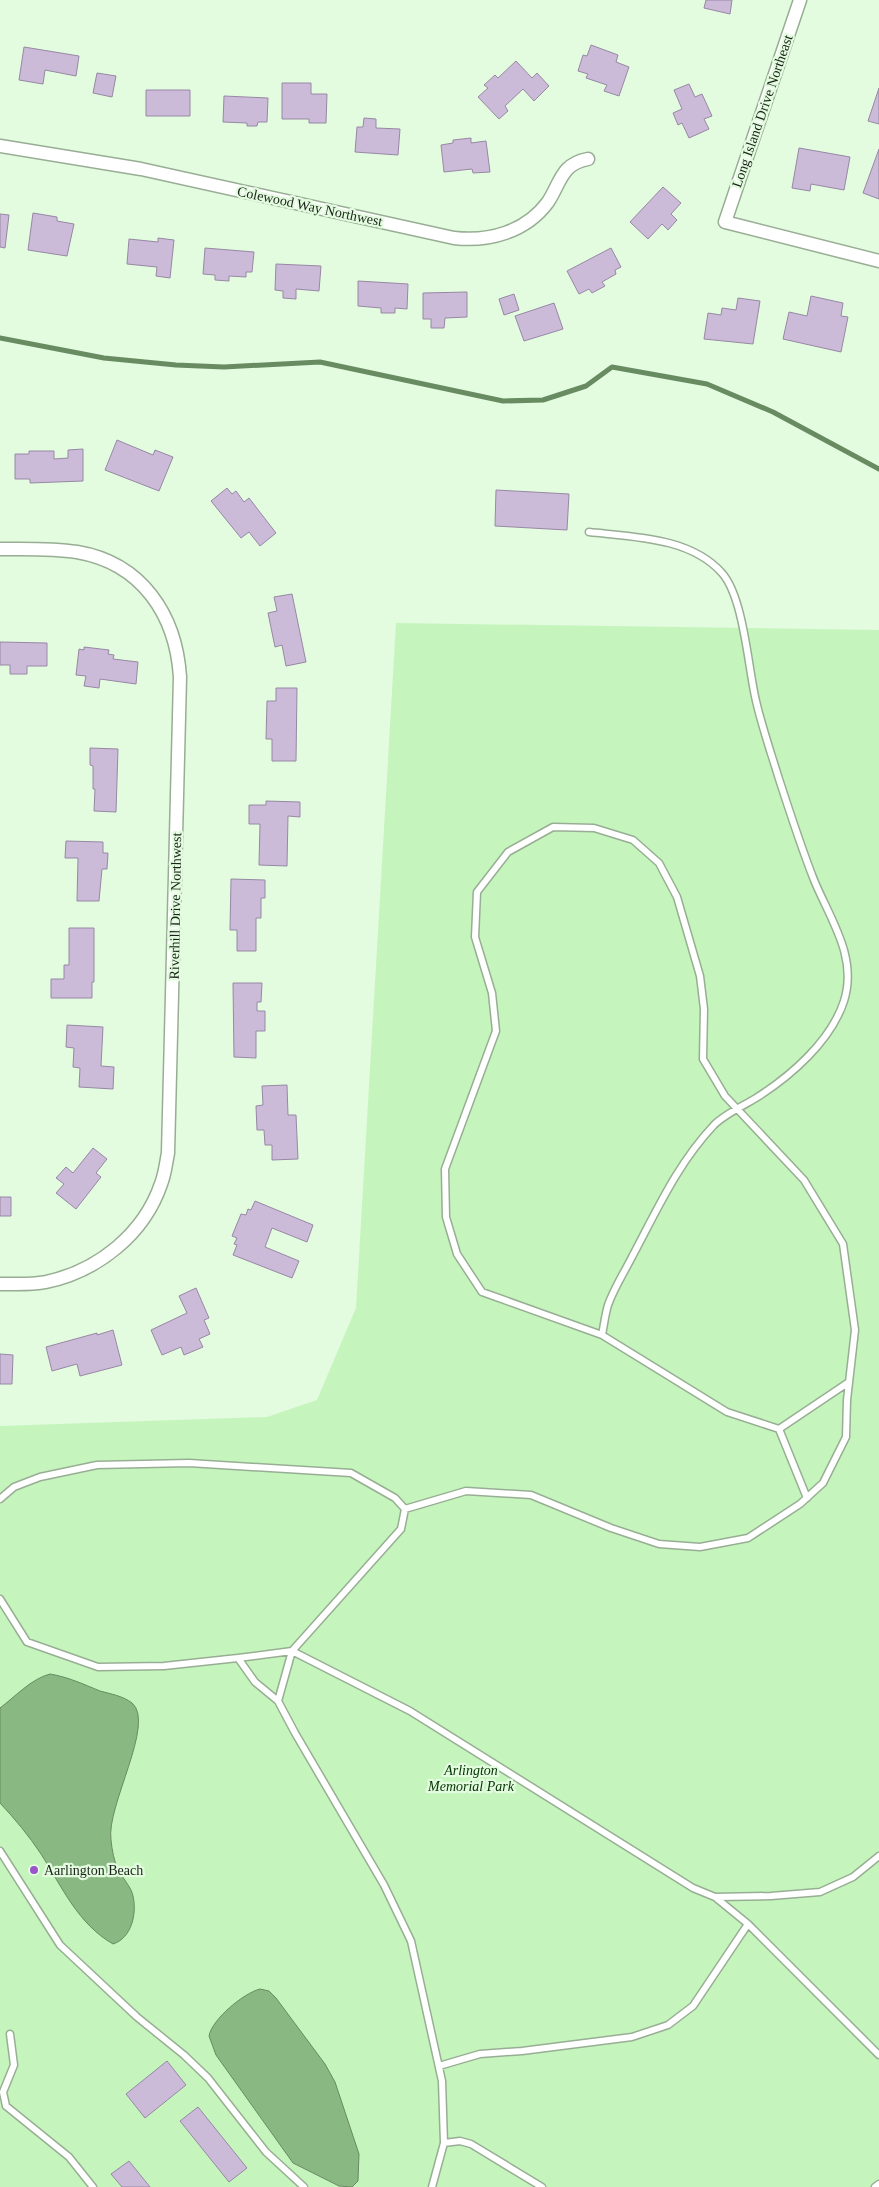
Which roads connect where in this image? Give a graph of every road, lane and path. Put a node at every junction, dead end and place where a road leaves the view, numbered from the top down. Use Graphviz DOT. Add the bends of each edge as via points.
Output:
graph roads {
  1 [pos="800,0"];
  2 [pos="0,146"];
  3 [pos="588,159"];
  4 [pos="879,261"];
  5 [pos="589,532"];
  6 [pos="0,549"];
  7 [pos="738,1109"];
  8 [pos="0,1284"];
  9 [pos="602,1335"];
  10 [pos="850,1382"];
  11 [pos="779,1428"];
  12 [pos="807,1498"];
  13 [pos="0,1499"];
  14 [pos="405,1509"];
  15 [pos="0,1599"];
  16 [pos="292,1651"];
  17 [pos="238,1658"];
  18 [pos="278,1701"];
  19 [pos="0,1851"];
  20 [pos="879,1856"];
  21 [pos="715,1897"];
  22 [pos="748,1924"];
  23 [pos="10,2034"];
  24 [pos="879,2055"];
  25 [pos="439,2066"];
  26 [pos="444,2143"];
  27 [pos="879,2184"];
  28 [pos="93,2187"];
  29 [pos="304,2187"];
  30 [pos="432,2187"];
  31 [pos="542,2187"];
  32 [pos="875,2187"];
  1 -- 4 [label="street, Long Island Drive Northeast" via="725,222"];
  2 -- 3 [label="street, Colewood Way Northwest" via="141,169 473,240 500,236 526,224 547,203 567,168"];
  5 -- 7 [label="lane" via="678,545 702,557 723,574 734,595 756,700 779,778 815,882 836,925 846,957 847,988 843,1004 829,1029 805,1061 779,1084"];
  6 -- 8 [label="street, Riverhill Drive Northwest" via="78,552 102,559 139,581 166,615 179,656 180,677 168,1154 161,1184 147,1214 133,1232 102,1260 64,1277"];
  7 -- 9 [label="lane" via="715,1124 676,1173 609,1304"];
  7 -- 9 [label="lane" via="725,1096 703,1059 704,1009 700,976 677,897 659,864 633,840 594,828 553,827 508,852 477,892 475,937 492,993 496,1031 445,1169 446,1217 457,1254 482,1292"];
  7 -- 10 [label="lane" via="804,1180 843,1244 855,1330"];
  9 -- 11 [label="lane" via="727,1412"];
  10 -- 11 [label="lane"];
  10 -- 12 [label="lane" via="846,1437 823,1483"];
  11 -- 12 [label="lane"];
  12 -- 14 [label="lane" via="748,1538 700,1547 659,1544 531,1496 466,1491"];
  13 -- 14 [label="lane" via="14,1487 40,1477 97,1465 189,1463 350,1473 395,1498"];
  14 -- 16 [label="lane" via="401,1529"];
  15 -- 17 [label="lane" via="27,1642 98,1667 164,1666"];
  16 -- 17 [label="lane"];
  16 -- 18 [label="lane"];
  16 -- 21 [label="lane" via="410,1711 693,1888"];
  17 -- 18 [label="lane" via="255,1682"];
  18 -- 25 [label="lane" via="384,1885 411,1940"];
  19 -- 29 [label="lane" via="60,1945 208,2078 266,2152"];
  20 -- 21 [label="lane" via="853,1877 820,1892"];
  21 -- 22 [label="lane"];
  22 -- 24 [label="lane"];
  22 -- 25 [label="lane" via="693,2006 668,2025 632,2037 480,2054"];
  23 -- 28 [label="lane" via="14,2066 3,2092 6,2106 69,2157"];
  25 -- 26 [label="lane"];
  26 -- 30 [label="lane"];
  26 -- 31 [label="lane" via="460,2141 471,2144"];
  27 -- 32 [label="lane"];
}
